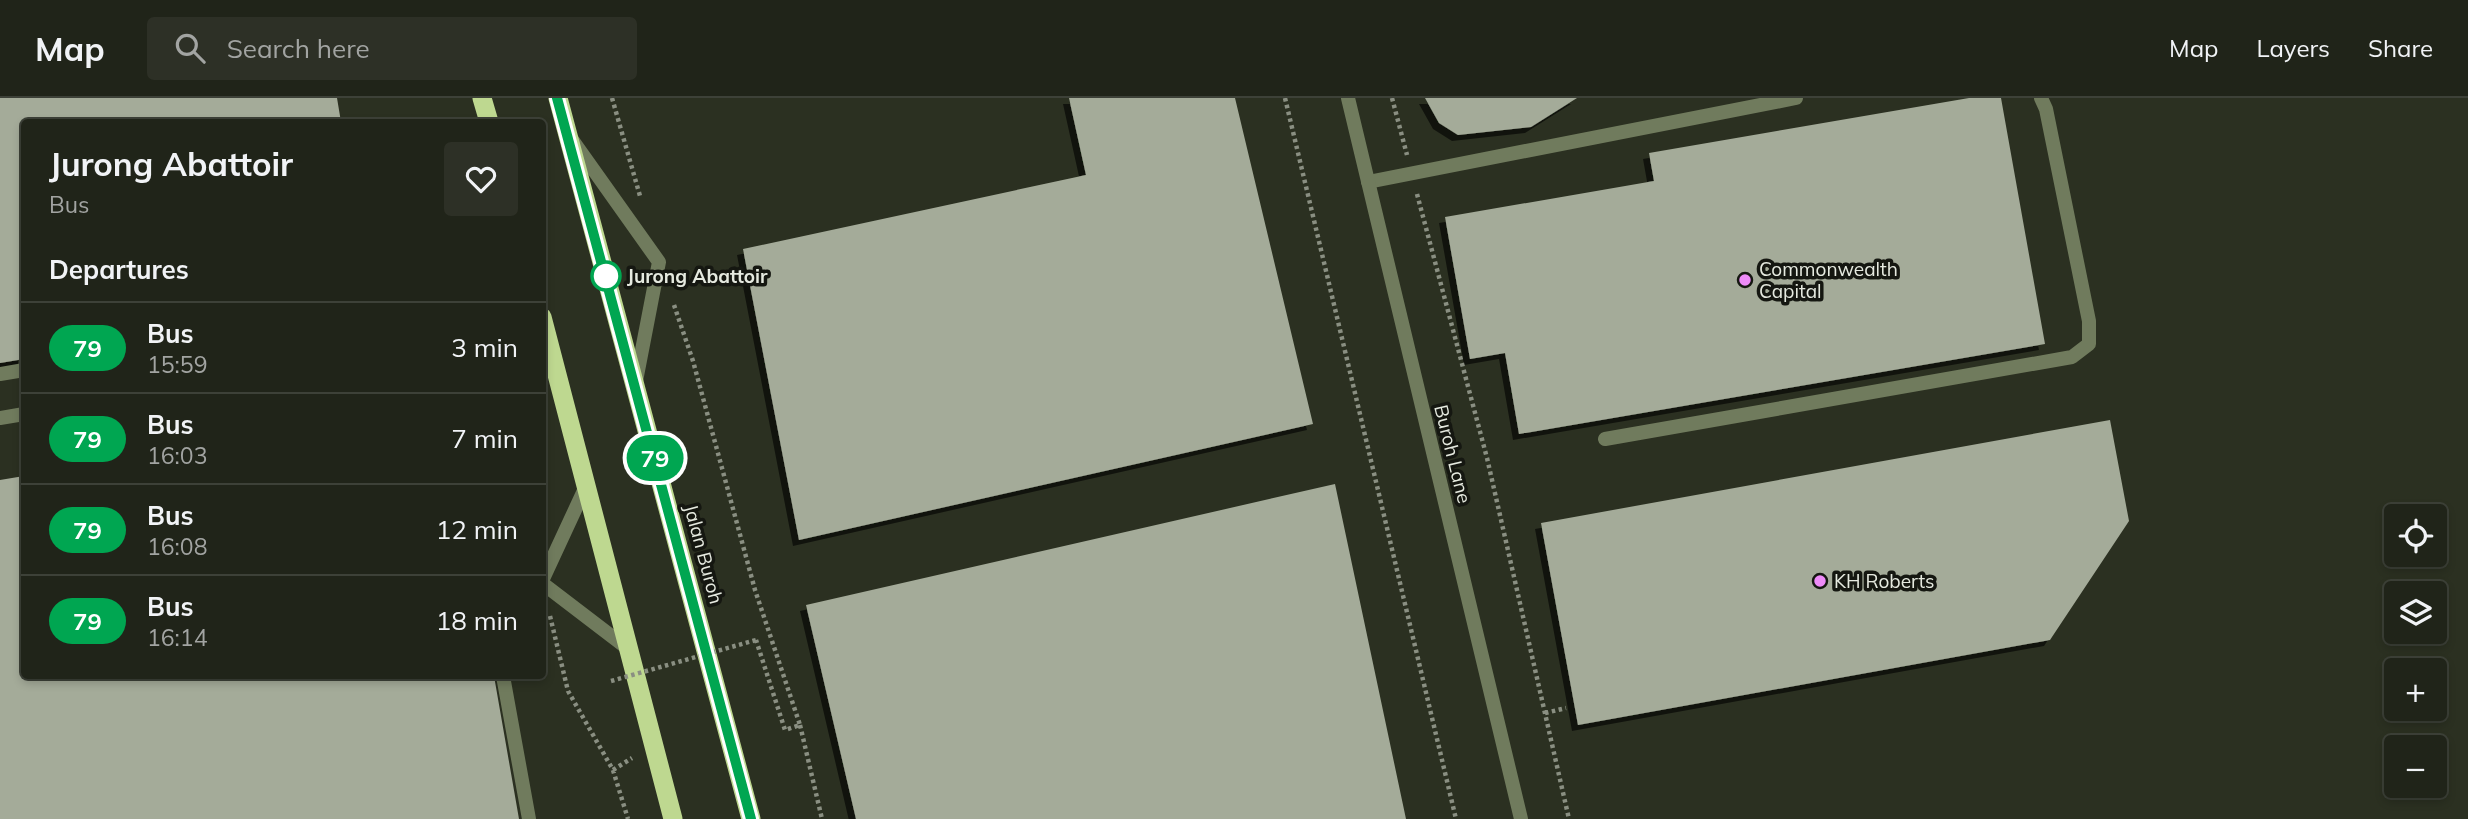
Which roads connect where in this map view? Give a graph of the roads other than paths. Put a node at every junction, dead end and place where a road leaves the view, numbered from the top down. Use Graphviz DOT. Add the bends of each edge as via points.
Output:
graph roads {
  1 [pos="482,98"];
  2 [pos="558,98"];
  3 [pos="1348,98"];
  4 [pos="1796,98"];
  5 [pos="2041,98"];
  6 [pos="488,119"];
  7 [pos="568,134"];
  8 [pos="1368,182"];
  9 [pos="546,331"];
  10 [pos="21,370"];
  11 [pos="0,374"];
  12 [pos="635,383"];
  13 [pos="21,414"];
  14 [pos="0,418"];
  15 [pos="1605,439"];
  16 [pos="588,482"];
  17 [pos="546,573"];
  18 [pos="546,585"];
  19 [pos="632,651"];
  20 [pos="504,679"];
  21 [pos="529,819"];
  22 [pos="673,819"];
  23 [pos="751,819"];
  24 [pos="1521,819"];
  1 -- 6 [label="highway"];
  2 -- 7 [label="highway, Jalan Buroh"];
  3 -- 8 [label="street, Buroh Lane"];
  4 -- 8 [label="street"];
  5 -- 15 [label="street" via="2089,321 2090,344 2072,357"];
  7 -- 12 [label="highway, Jalan Buroh"];
  7 -- 12 [label="street" via="659,262"];
  8 -- 24 [label="street, Buroh Lane"];
  9 -- 16 [label="highway"];
  10 -- 11 [label="street"];
  12 -- 23 [label="highway, Jalan Buroh"];
  13 -- 14 [label="street"];
  16 -- 17 [label="street"];
  16 -- 19 [label="highway"];
  18 -- 19 [label="street"];
  19 -- 22 [label="highway"];
  20 -- 21 [label="street"];
}
